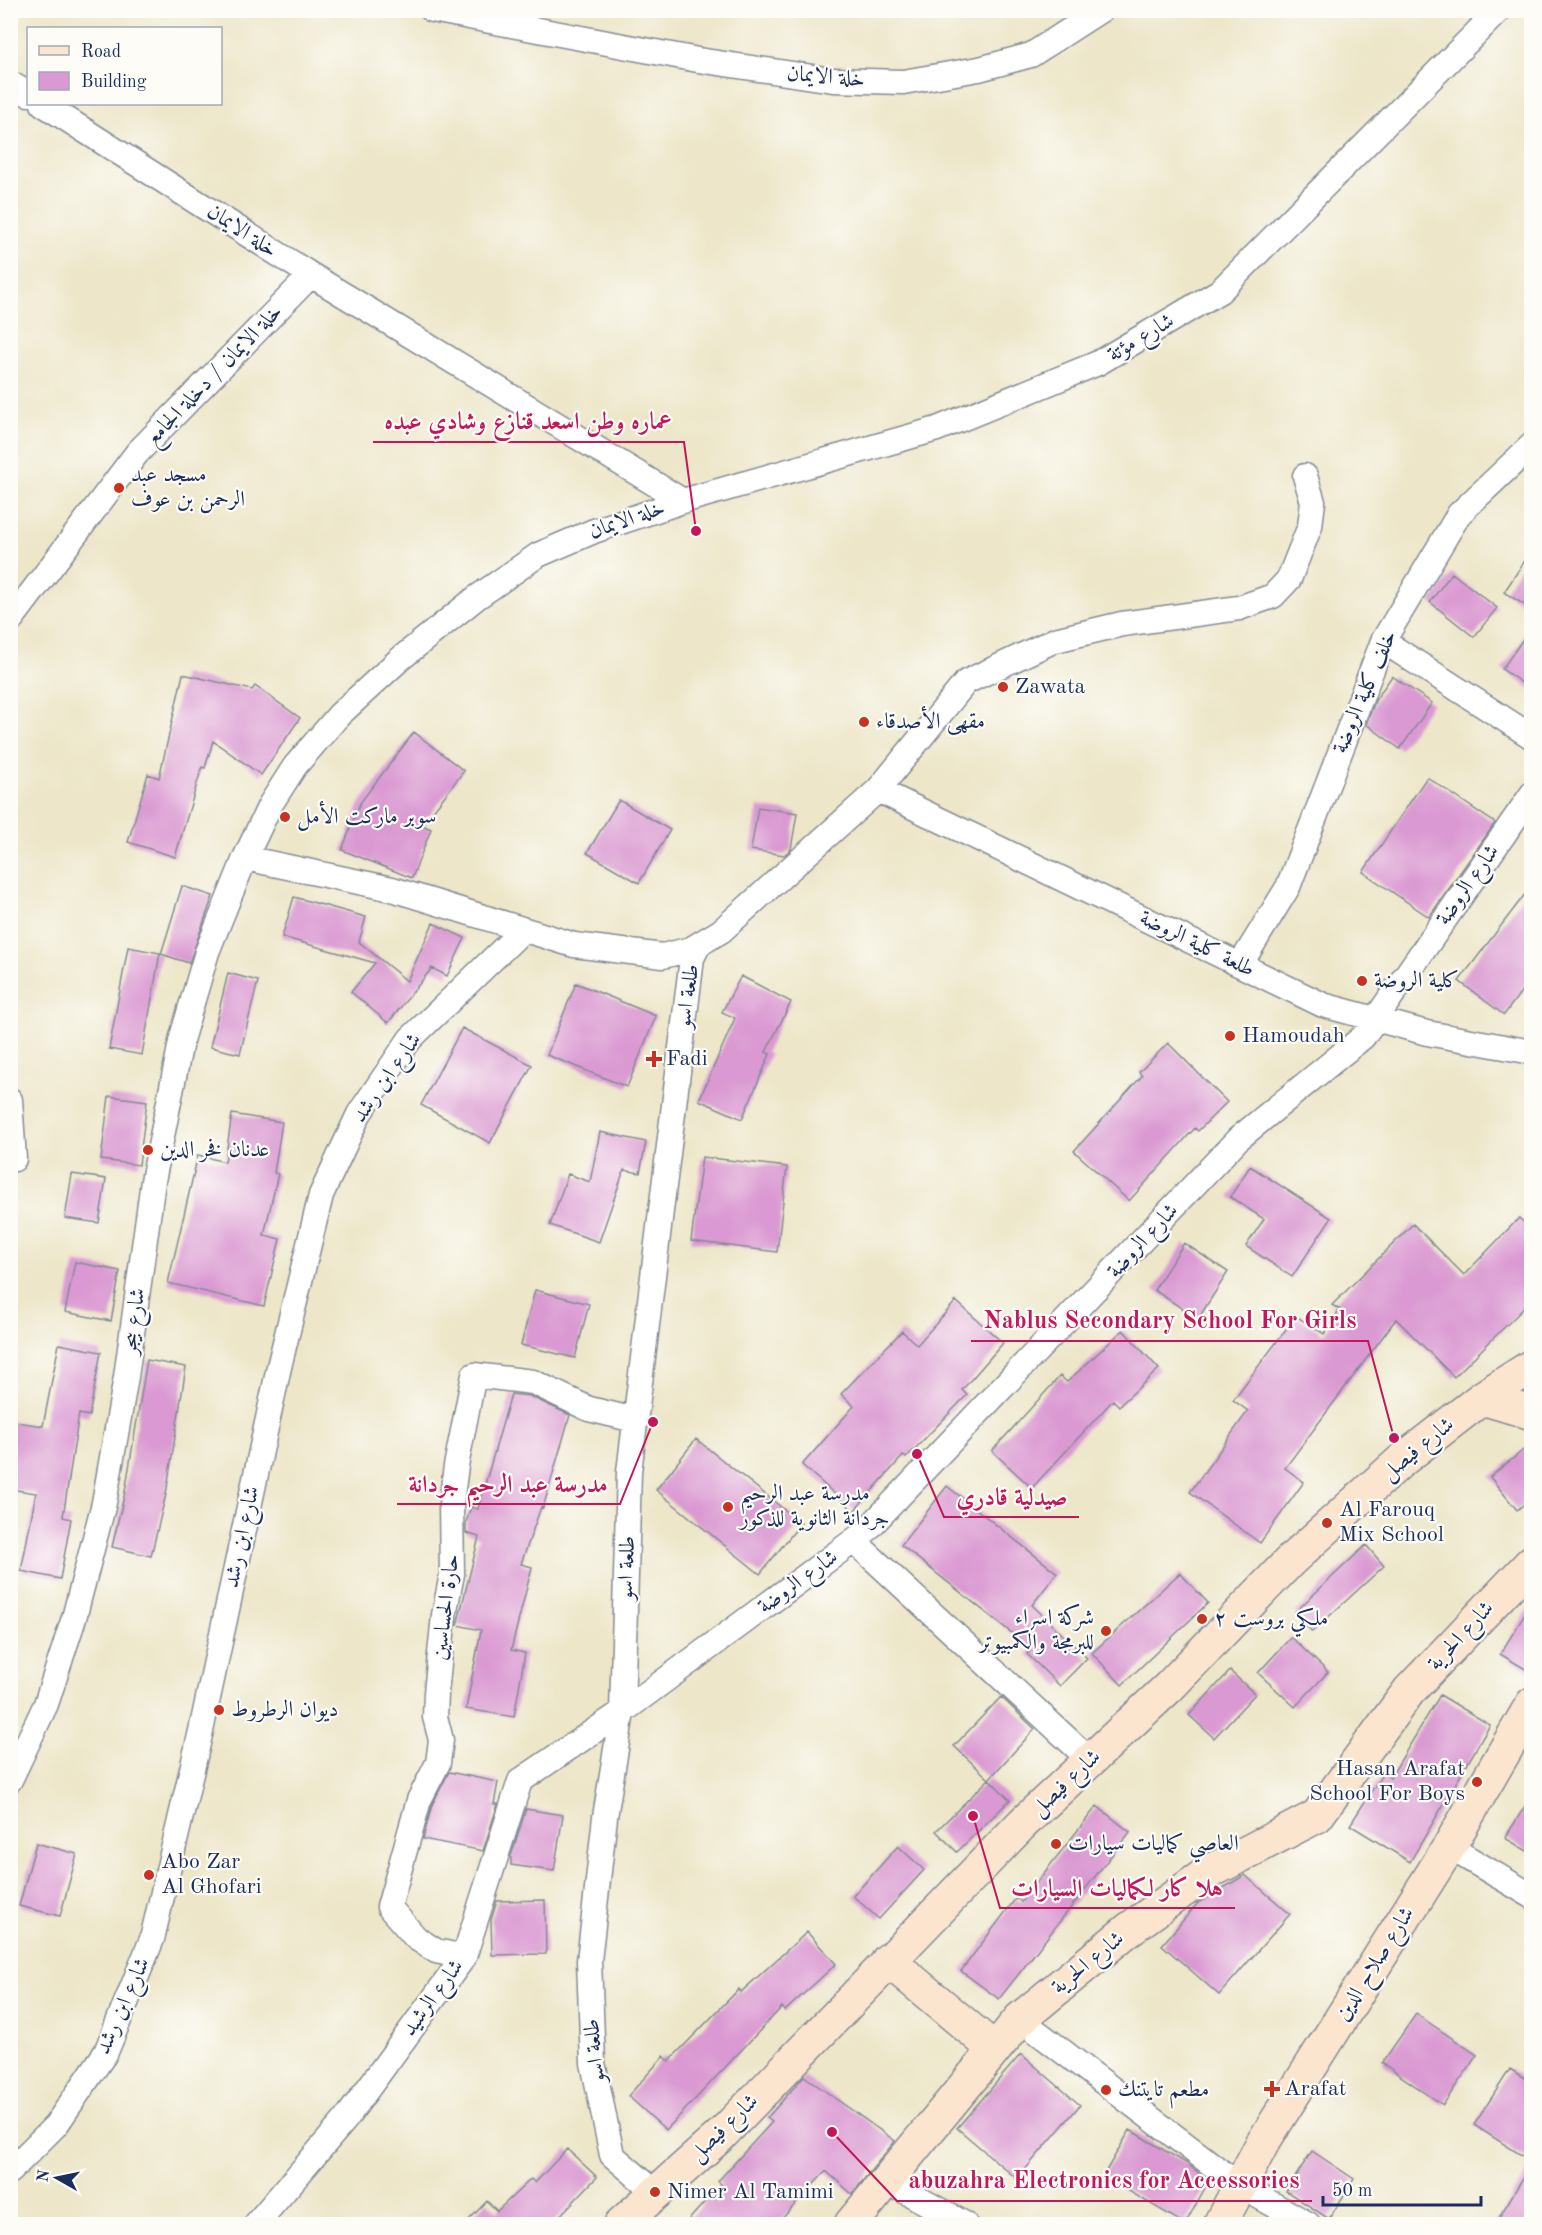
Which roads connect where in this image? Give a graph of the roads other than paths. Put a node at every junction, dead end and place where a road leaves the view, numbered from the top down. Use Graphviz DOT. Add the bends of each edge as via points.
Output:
graph roads {
  1 [pos="432,10"];
  2 [pos="1101,10"];
  3 [pos="1499,10"];
  4 [pos="10,82"];
  5 [pos="27,93"];
  6 [pos="45,105"];
  7 [pos="311,275"];
  8 [pos="1532,445"];
  9 [pos="1305,476"];
  10 [pos="683,501"];
  11 [pos="10,621"];
  12 [pos="1383,641"];
  13 [pos="1532,737"];
  14 [pos="878,790"];
  15 [pos="1532,794"];
  16 [pos="245,858"];
  17 [pos="523,930"];
  18 [pos="698,946"];
  19 [pos="1240,965"];
  20 [pos="1375,1020"];
  21 [pos="1532,1052"];
  22 [pos="10,1100"];
  23 [pos="14,1159"];
  24 [pos="1532,1366"];
  25 [pos="1482,1398"];
  26 [pos="1532,1413"];
  27 [pos="635,1420"];
  28 [pos="854,1541"];
  29 [pos="1532,1562"];
  30 [pos="1532,1704"];
  31 [pos="622,1712"];
  32 [pos="1090,1761"];
  33 [pos="10,1780"];
  34 [pos="1449,1846"];
  35 [pos="1532,1896"];
  36 [pos="464,1957"];
  37 [pos="888,1960"];
  38 [pos="1020,2019"];
  39 [pos="993,2048"];
  40 [pos="10,2171"];
  41 [pos="888,2182"];
  42 [pos="1240,2186"];
  43 [pos="655,2192"];
  44 [pos="256,2224"];
  45 [pos="624,2224"];
  46 [pos="851,2224"];
  47 [pos="965,2224"];
  48 [pos="1220,2224"];
  49 [pos="1308,2224"];
  1 -- 2 [label="street, خلة الايمان" via="698,60 833,80 903,82 1031,55"];
  3 -- 10 [label="street, شارع مؤتة" via="1220,291 1098,363 937,429"];
  4 -- 5 [label="street"];
  6 -- 7 [label="street, خلة الايمان"];
  7 -- 10 [label="street, خلة الايمان"];
  7 -- 11 [label="street, خلة الايمان / دخلة الجامع" via="137,453"];
  8 -- 12 [label="street, خلف كلية الروضة" via="1459,514"];
  9 -- 14 [label="street" via="1313,501 1310,526 1289,579 1273,596 1239,609 1122,624 1055,640 966,682"];
  10 -- 16 [label="street, خلة الايمان" via="538,555 408,652 339,715 295,765 270,805"];
  12 -- 13 [label="street"];
  12 -- 19 [label="street, خلف كلية الروضة" via="1288,887"];
  14 -- 18 [label="street" via="721,931"];
  14 -- 19 [label="street, طلعة كلية الروضة"];
  15 -- 20 [label="street, شارع الروضة"];
  16 -- 17 [label="street" via="392,889"];
  16 -- 33 [label="street, شارع بيجر" via="207,952 171,1084 104,1503 74,1618 46,1704"];
  17 -- 18 [label="street" via="574,945 652,956"];
  17 -- 40 [label="street, شارع ابن رشد" via="410,1039 359,1114 321,1195 152,1939 106,2052 56,2125"];
  18 -- 27 [label="street, طلعة اسو" via="692,958"];
  19 -- 20 [label="street, طلعة كلية الروضة" via="1323,1005"];
  20 -- 21 [label="street, طلعة كلية الروضة"];
  20 -- 28 [label="street, شارع الروضة" via="1363,1037 1238,1139"];
  22 -- 23 [label="street"];
  24 -- 25 [label="main road, شارع فيصل"];
  25 -- 26 [label="main road"];
  25 -- 32 [label="main road, شارع فيصل" via="1401,1461 1290,1561 1169,1687"];
  27 -- 31 [label="street, طلعة اسو" via="629,1473"];
  27 -- 36 [label="street, حارة الحساسين" via="589,1409 533,1382 474,1375 451,1504 452,1574 436,1693 435,1717 441,1740 438,1763 419,1800 389,1907 416,1938 436,1951"];
  28 -- 31 [label="street, شارع الروضة"];
  28 -- 32 [label="street"];
  29 -- 38 [label="main road, شارع الحرية" via="1409,1691 1317,1816 1209,1872 1128,1930"];
  30 -- 34 [label="main road, شارع صلاح الدين"];
  31 -- 36 [label="street, شارع الرشيد" via="520,1781"];
  31 -- 43 [label="street, طلعة اسو" via="605,1817 589,1961 593,2063 612,2155"];
  32 -- 37 [label="main road, شارع فيصل"];
  34 -- 35 [label="street"];
  34 -- 42 [label="main road, شارع صلاح الدين" via="1262,2144"];
  36 -- 44 [label="street, شارع الرشيد" via="345,2120"];
  37 -- 39 [label="main road"];
  37 -- 43 [label="main road, شارع فيصل" via="720,2136"];
  38 -- 39 [label="main road, شارع الحرية"];
  38 -- 42 [label="street"];
  39 -- 41 [label="main road, شارع الحرية"];
  41 -- 46 [label="main road, شارع الحرية"];
  41 -- 47 [label="street"];
  42 -- 48 [label="main road, شارع صلاح الدين"];
  42 -- 49 [label="street"];
  43 -- 45 [label="main road, شارع فيصل"];
}
